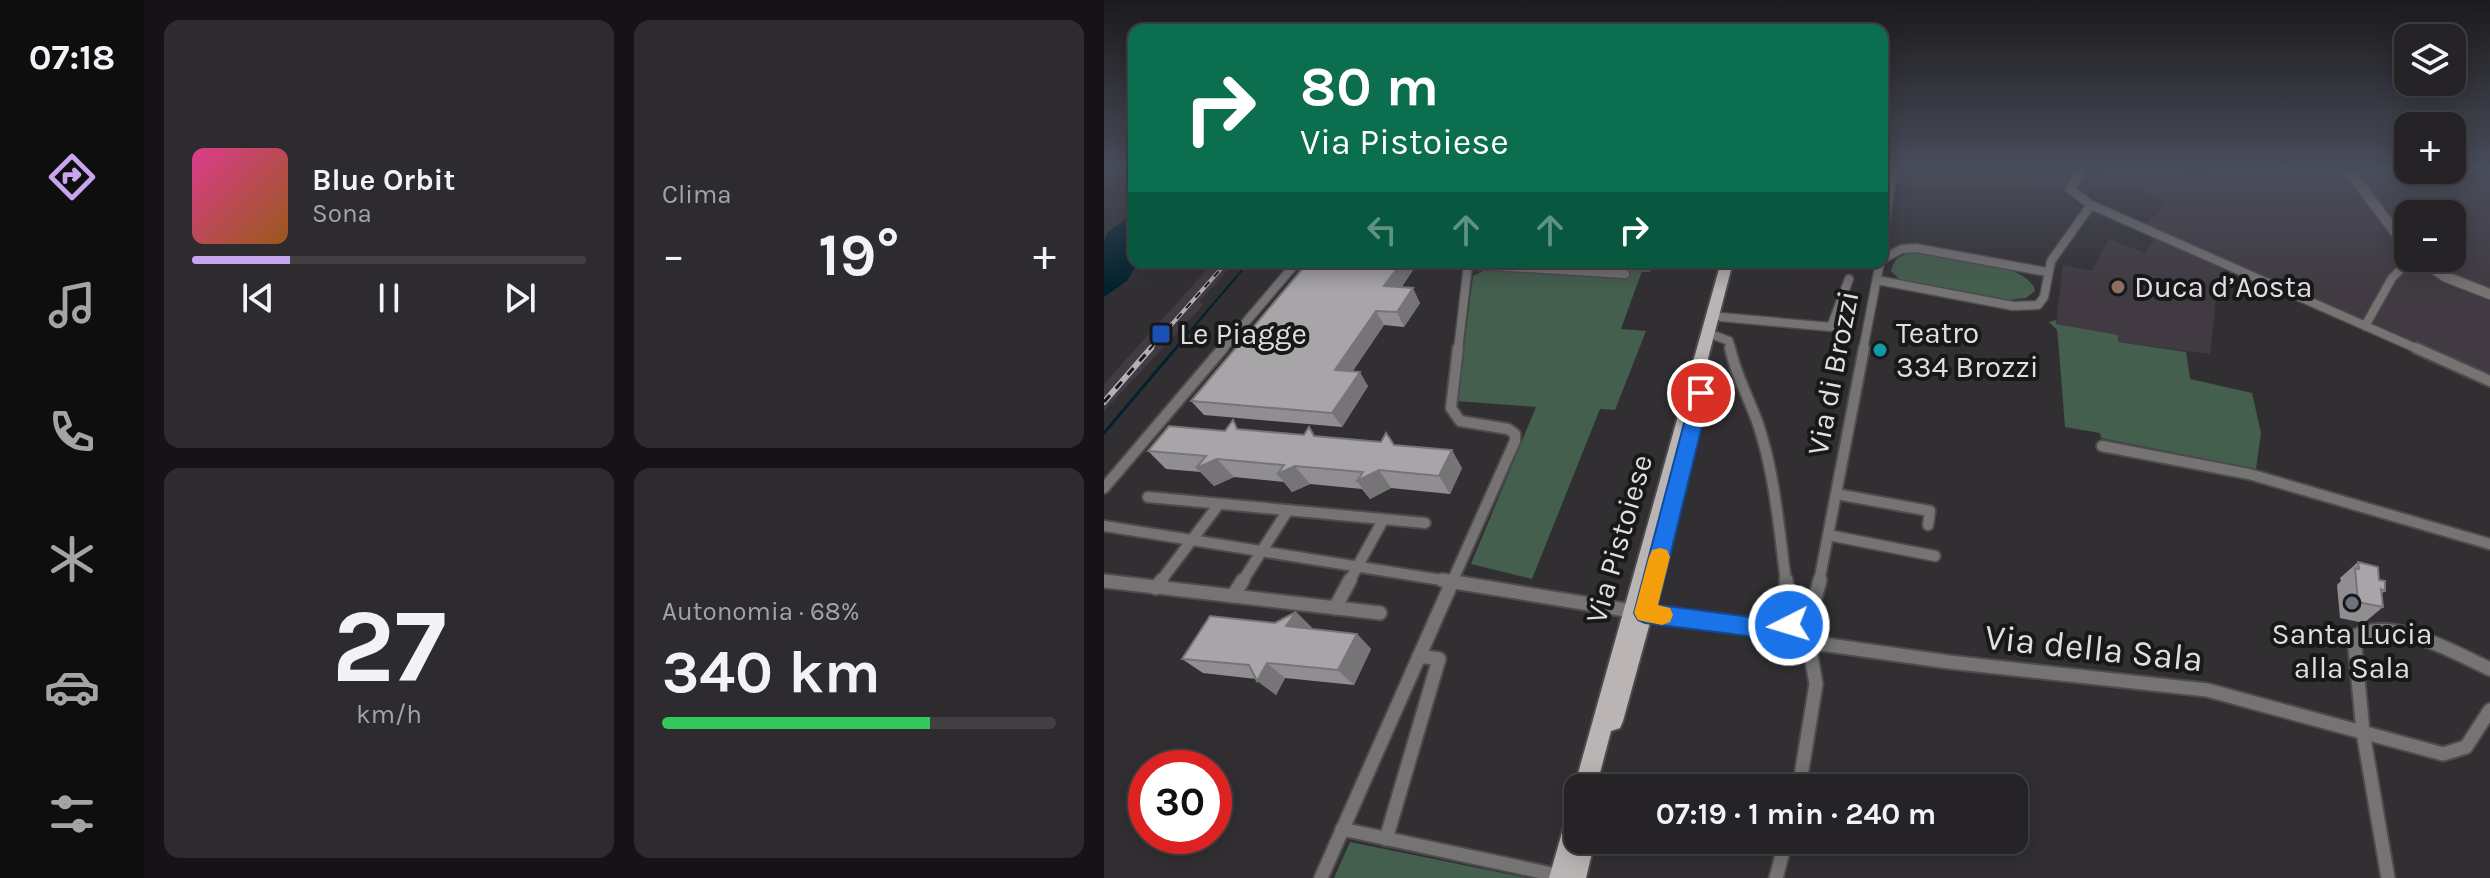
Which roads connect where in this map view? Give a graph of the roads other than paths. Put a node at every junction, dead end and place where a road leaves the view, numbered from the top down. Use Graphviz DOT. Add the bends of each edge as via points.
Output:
graph roads {
  1 [pos="2088,209"];
  2 [pos="2100,209"];
  3 [pos="2378,209"];
  4 [pos="2394,230"];
  5 [pos="1888,257"];
  6 [pos="1292,268"];
  7 [pos="1468,268"];
  8 [pos="1520,268"];
  9 [pos="1725,268"];
  10 [pos="1733,268"];
  11 [pos="1880,268"];
  12 [pos="2047,272"];
  13 [pos="2398,272"];
  14 [pos="2439,272"];
  15 [pos="1625,274"];
  16 [pos="1849,279"];
  17 [pos="1877,280"];
  18 [pos="2490,294"];
  19 [pos="1721,317"];
  20 [pos="2365,326"];
  21 [pos="1716,336"];
  22 [pos="2490,381"];
  23 [pos="2102,446"];
  24 [pos="1104,488"];
  25 [pos="1836,494"];
  26 [pos="1148,497"];
  27 [pos="1219,504"];
  28 [pos="1288,510"];
  29 [pos="1383,520"];
  30 [pos="1425,523"];
  31 [pos="1928,525"];
  32 [pos="1104,526"];
  33 [pos="1828,535"];
  34 [pos="1192,540"];
  35 [pos="2490,544"];
  36 [pos="1262,551"];
  37 [pos="1935,556"];
  38 [pos="1358,566"];
  39 [pos="1104,581"];
  40 [pos="1452,581"];
  41 [pos="1156,588"];
  42 [pos="1233,596"];
  43 [pos="1335,608"];
  44 [pos="1639,612"];
  45 [pos="1380,613"];
  46 [pos="1790,627"];
  47 [pos="1807,627"];
  48 [pos="1812,646"];
  49 [pos="1419,656"];
  50 [pos="2490,669"];
  51 [pos="2490,710"];
  52 [pos="2363,732"];
  53 [pos="1589,774"];
  54 [pos="1600,774"];
  55 [pos="1801,774"];
  56 [pos="1342,829"];
  57 [pos="1386,839"];
  58 [pos="1570,854"];
  59 [pos="1577,854"];
  60 [pos="1782,854"];
  61 [pos="1565,877"];
  62 [pos="1321,878"];
  63 [pos="1776,878"];
  64 [pos="2388,878"];
  1 -- 12 [label="street"];
  2 -- 20 [label="street"];
  3 -- 4 [label="street"];
  5 -- 12 [label="street" via="1916,248"];
  6 -- 24 [label="street"];
  7 -- 40 [label="street" via="1451,408 1460,421 1508,429 1515,437"];
  8 -- 15 [label="street"];
  9 -- 44 [label="main road, Via Pistoiese"];
  10 -- 19 [label="main road, Via Pistoiese"];
  11 -- 17 [label="street, Via di Brozzi"];
  12 -- 17 [label="street" via="2043,300 2031,306"];
  13 -- 20 [label="street"];
  14 -- 18 [label="street"];
  16 -- 19 [label="street" via="1831,327"];
  17 -- 25 [label="street, Via di Brozzi"];
  19 -- 21 [label="main road, Via Pistoiese"];
  20 -- 22 [label="street"];
  21 -- 44 [label="main road, Via Pistoiese"];
  21 -- 46 [label="street" via="1729,341 1735,371 1760,430 1771,474"];
  23 -- 35 [label="street" via="2249,474"];
  25 -- 31 [label="street, Via di Brozzi" via="1930,511"];
  25 -- 33 [label="street, Via di Brozzi"];
  26 -- 27 [label="street"];
  27 -- 28 [label="street"];
  27 -- 34 [label="street"];
  28 -- 29 [label="street"];
  28 -- 36 [label="street"];
  29 -- 30 [label="street"];
  29 -- 38 [label="street"];
  32 -- 34 [label="street"];
  33 -- 37 [label="street"];
  33 -- 47 [label="street, Via di Brozzi"];
  34 -- 36 [label="street"];
  34 -- 41 [label="street"];
  36 -- 38 [label="street"];
  36 -- 42 [label="street"];
  38 -- 40 [label="street"];
  38 -- 43 [label="street"];
  39 -- 41 [label="street"];
  40 -- 44 [label="street"];
  40 -- 49 [label="street"];
  41 -- 42 [label="street"];
  42 -- 43 [label="street"];
  43 -- 45 [label="street"];
  44 -- 46 [label="street"];
  44 -- 53 [label="main road, Via Pistoiese"];
  44 -- 54 [label="main road, Via Pistoiese"];
  46 -- 47 [label="street"];
  46 -- 48 [label="street" via="1797,648"];
  47 -- 48 [label="street"];
  48 -- 52 [label="street, Via della Sala" via="2207,690"];
  48 -- 55 [label="street" via="1816,684"];
  49 -- 56 [label="street"];
  49 -- 57 [label="street" via="1439,659"];
  50 -- 52 [label="street" via="2401,633 2360,630 2353,644"];
  51 -- 52 [label="street, Via della Sala" via="2471,742 2452,754"];
  52 -- 64 [label="street"];
  56 -- 57 [label="street"];
  56 -- 62 [label="street"];
  57 -- 61 [label="street"];
  58 -- 61 [label="main road"];
  59 -- 61 [label="main road"];
  60 -- 63 [label="street"];
}
